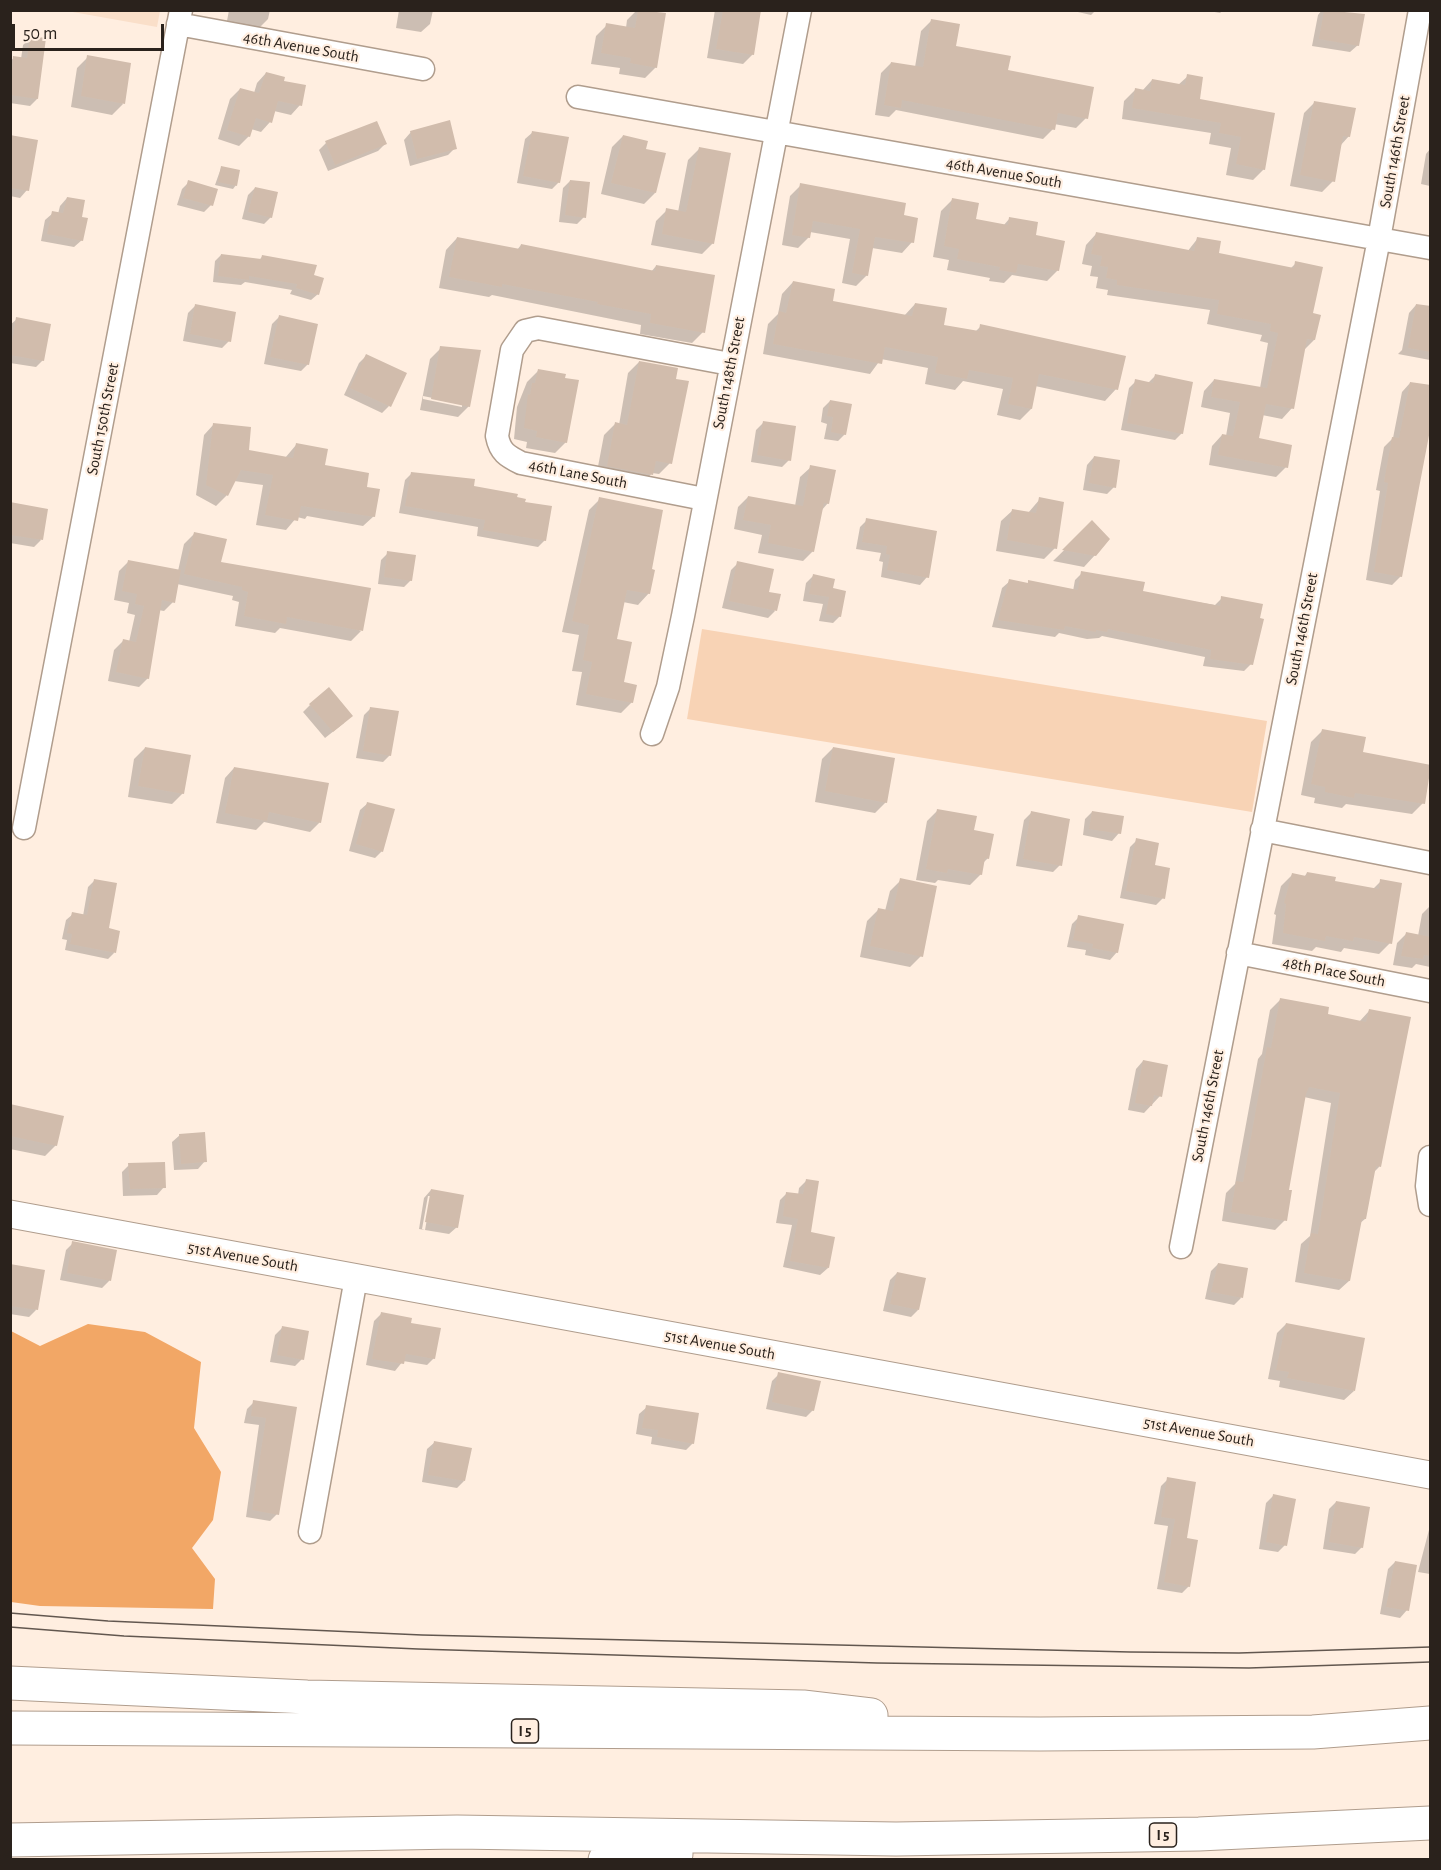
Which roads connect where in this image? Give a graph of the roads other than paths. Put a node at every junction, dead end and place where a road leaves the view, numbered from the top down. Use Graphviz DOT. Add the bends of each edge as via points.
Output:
graph roads {
  1 [pos="800,10"];
  2 [pos="1420,10"];
  3 [pos="179,17"];
  4 [pos="423,69"];
  5 [pos="578,97"];
  6 [pos="776,132"];
  7 [pos="1379,239"];
  8 [pos="1431,248"];
  9 [pos="730,364"];
  10 [pos="704,499"];
  11 [pos="652,734"];
  12 [pos="24,828"];
  13 [pos="1262,830"];
  14 [pos="1431,863"];
  15 [pos="1238,953"];
  16 [pos="1431,991"];
  17 [pos="1431,1156"];
  18 [pos="1431,1205"];
  19 [pos="10,1214"];
  20 [pos="1181,1247"];
  21 [pos="356,1278"];
  22 [pos="1431,1475"];
  23 [pos="310,1532"];
  24 [pos="10,1683"];
  25 [pos="1431,1723"];
  26 [pos="10,1728"];
  27 [pos="1040,1734"];
  28 [pos="1431,1823"];
  29 [pos="896,1839"];
  30 [pos="10,1840"];
  31 [pos="605,1860"];
  1 -- 6 [label="street, South 148th Street"];
  2 -- 7 [label="street, South 146th Street"];
  3 -- 4 [label="street, 46th Avenue South"];
  3 -- 12 [label="street, South 150th Street"];
  5 -- 6 [label="street, 46th Avenue South"];
  6 -- 7 [label="street, 46th Avenue South"];
  6 -- 9 [label="street, South 148th Street"];
  7 -- 8 [label="street, 46th Avenue South"];
  7 -- 13 [label="street, South 146th Street"];
  9 -- 10 [label="street, South 148th Street"];
  9 -- 10 [label="street, 46th Lane South" via="538,328 525,332 512,350 497,436 505,453 521,463"];
  10 -- 11 [label="street, South 148th Street" via="668,687"];
  13 -- 14 [label="street"];
  13 -- 15 [label="street, South 146th Street"];
  15 -- 16 [label="street, 48th Place South"];
  15 -- 20 [label="street, South 146th Street"];
  17 -- 18 [label="street" via="1427,1186"];
  19 -- 21 [label="street, 51st Avenue South"];
  21 -- 22 [label="street, 51st Avenue South"];
  21 -- 23 [label="street"];
  24 -- 27 [label="highway" via="307,1697 803,1707"];
  25 -- 27 [label="highway, I 5" via="1313,1732"];
  26 -- 27 [label="highway, I 5"];
  28 -- 29 [label="highway, I 5" via="1199,1834"];
  29 -- 30 [label="highway, I 5" via="457,1832"];
  29 -- 31 [label="highway"];
}
